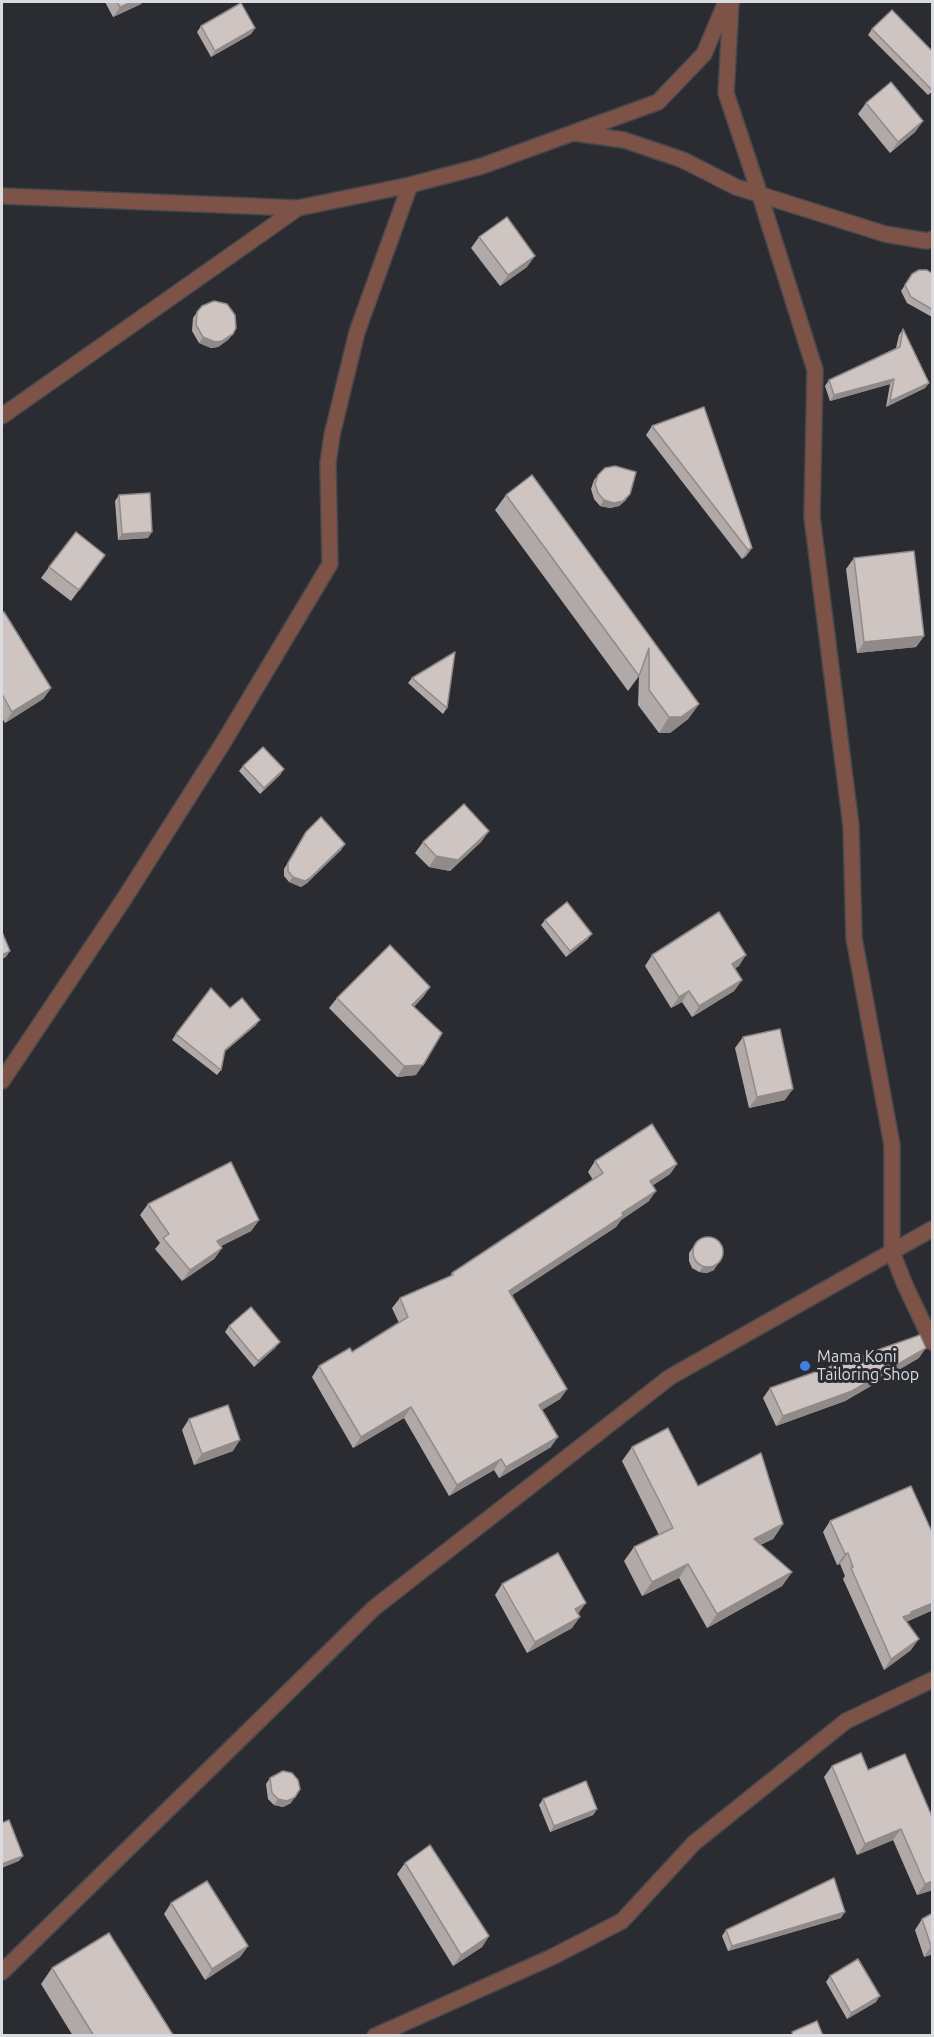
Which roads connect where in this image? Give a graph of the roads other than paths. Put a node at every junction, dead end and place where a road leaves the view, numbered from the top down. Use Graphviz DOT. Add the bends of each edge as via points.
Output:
graph roads {
  1 [pos="726,2"];
  2 [pos="731,2"];
  3 [pos="571,132"];
  4 [pos="410,185"];
  5 [pos="760,194"];
  6 [pos="2,196"];
  7 [pos="298,208"];
  8 [pos="933,239"];
  9 [pos="2,416"];
  10 [pos="2,1081"];
  11 [pos="933,1229"];
  12 [pos="892,1252"];
  13 [pos="933,1342"];
  14 [pos="933,1680"];
  15 [pos="2,1972"];
  16 [pos="375,2036"];
  1 -- 3 [label="street" via="704,54 658,102"];
  2 -- 5 [label="street" via="726,93"];
  3 -- 4 [label="street" via="482,166"];
  3 -- 5 [label="street" via="624,140 683,160 736,187"];
  4 -- 7 [label="street"];
  4 -- 10 [label="street" via="357,332 332,435 328,463 330,564 223,743"];
  5 -- 8 [label="street" via="885,234"];
  5 -- 12 [label="street" via="814,370 812,517 850,826 854,938 892,1145"];
  6 -- 7 [label="street"];
  7 -- 9 [label="street"];
  11 -- 12 [label="street"];
  12 -- 13 [label="street"];
  12 -- 15 [label="street" via="670,1377 374,1608"];
  14 -- 16 [label="street" via="846,1721 694,1843 622,1921 552,1957"];
}
